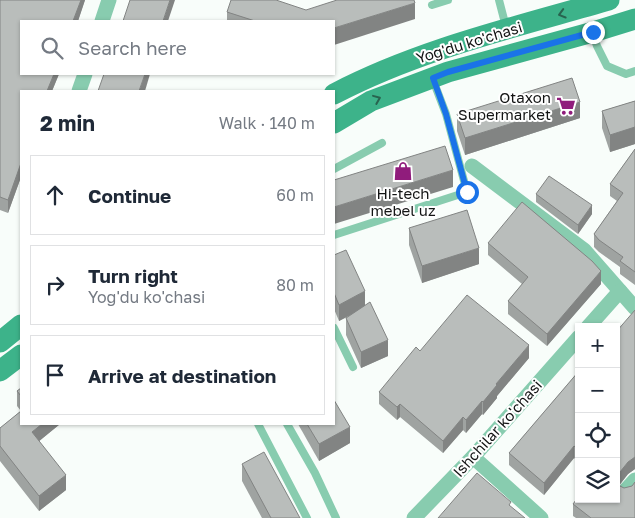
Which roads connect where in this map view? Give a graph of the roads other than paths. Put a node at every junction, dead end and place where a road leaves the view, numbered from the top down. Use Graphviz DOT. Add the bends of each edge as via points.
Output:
graph roads {
  1 [pos="109,0"];
  2 [pos="448,0"];
  3 [pos="499,0"];
  4 [pos="609,0"];
  5 [pos="432,5"];
  6 [pos="635,18"];
  7 [pos="102,20"];
  8 [pos="507,30"];
  9 [pos="593,32"];
  10 [pos="635,71"];
  11 [pos="85,75"];
  12 [pos="433,78"];
  13 [pos="79,90"];
  14 [pos="335,93"];
  15 [pos="335,122"];
  16 [pos="382,143"];
  17 [pos="472,166"];
  18 [pos="335,168"];
  19 [pos="335,235"];
  20 [pos="620,291"];
  21 [pos="635,308"];
  22 [pos="592,323"];
  23 [pos="20,327"];
  24 [pos="335,330"];
  25 [pos="0,342"];
  26 [pos="575,342"];
  27 [pos="20,356"];
  28 [pos="353,367"];
  29 [pos="0,371"];
  30 [pos="259,425"];
  31 [pos="288,425"];
  32 [pos="473,457"];
  33 [pos="307,518"];
  34 [pos="336,518"];
  35 [pos="414,518"];
  36 [pos="541,518"];
  1 -- 7 [label="street"];
  2 -- 5 [label="lane"];
  3 -- 8 [label="lane"];
  4 -- 8 [label="main road, Yog'du ko'chasi, one-way"];
  6 -- 9 [label="main road, Yog'du ko'chasi"];
  8 -- 14 [label="main road, Yog'du ko'chasi" via="435,50"];
  9 -- 10 [label="lane" via="607,66 626,74"];
  9 -- 12 [label="main road, Yog'du ko'chasi"];
  11 -- 13 [label="street"];
  15 -- 12 [label="main road, Yog'du ko'chasi, one-way" via="371,101"];
  12 -- 19 [label="lane" via="467,192"];
  16 -- 18 [label="lane"];
  17 -- 20 [label="street" via="584,250"];
  20 -- 21 [label="street"];
  20 -- 22 [label="street"];
  23 -- 25 [label="main road"];
  24 -- 28 [label="lane"];
  26 -- 32 [label="street, Ishchilar ko'chasi"];
  27 -- 29 [label="main road"];
  30 -- 33 [label="lane"];
  31 -- 34 [label="lane"];
  32 -- 35 [label="street, Ishchilar ko'chasi"];
  32 -- 36 [label="street"];
}
